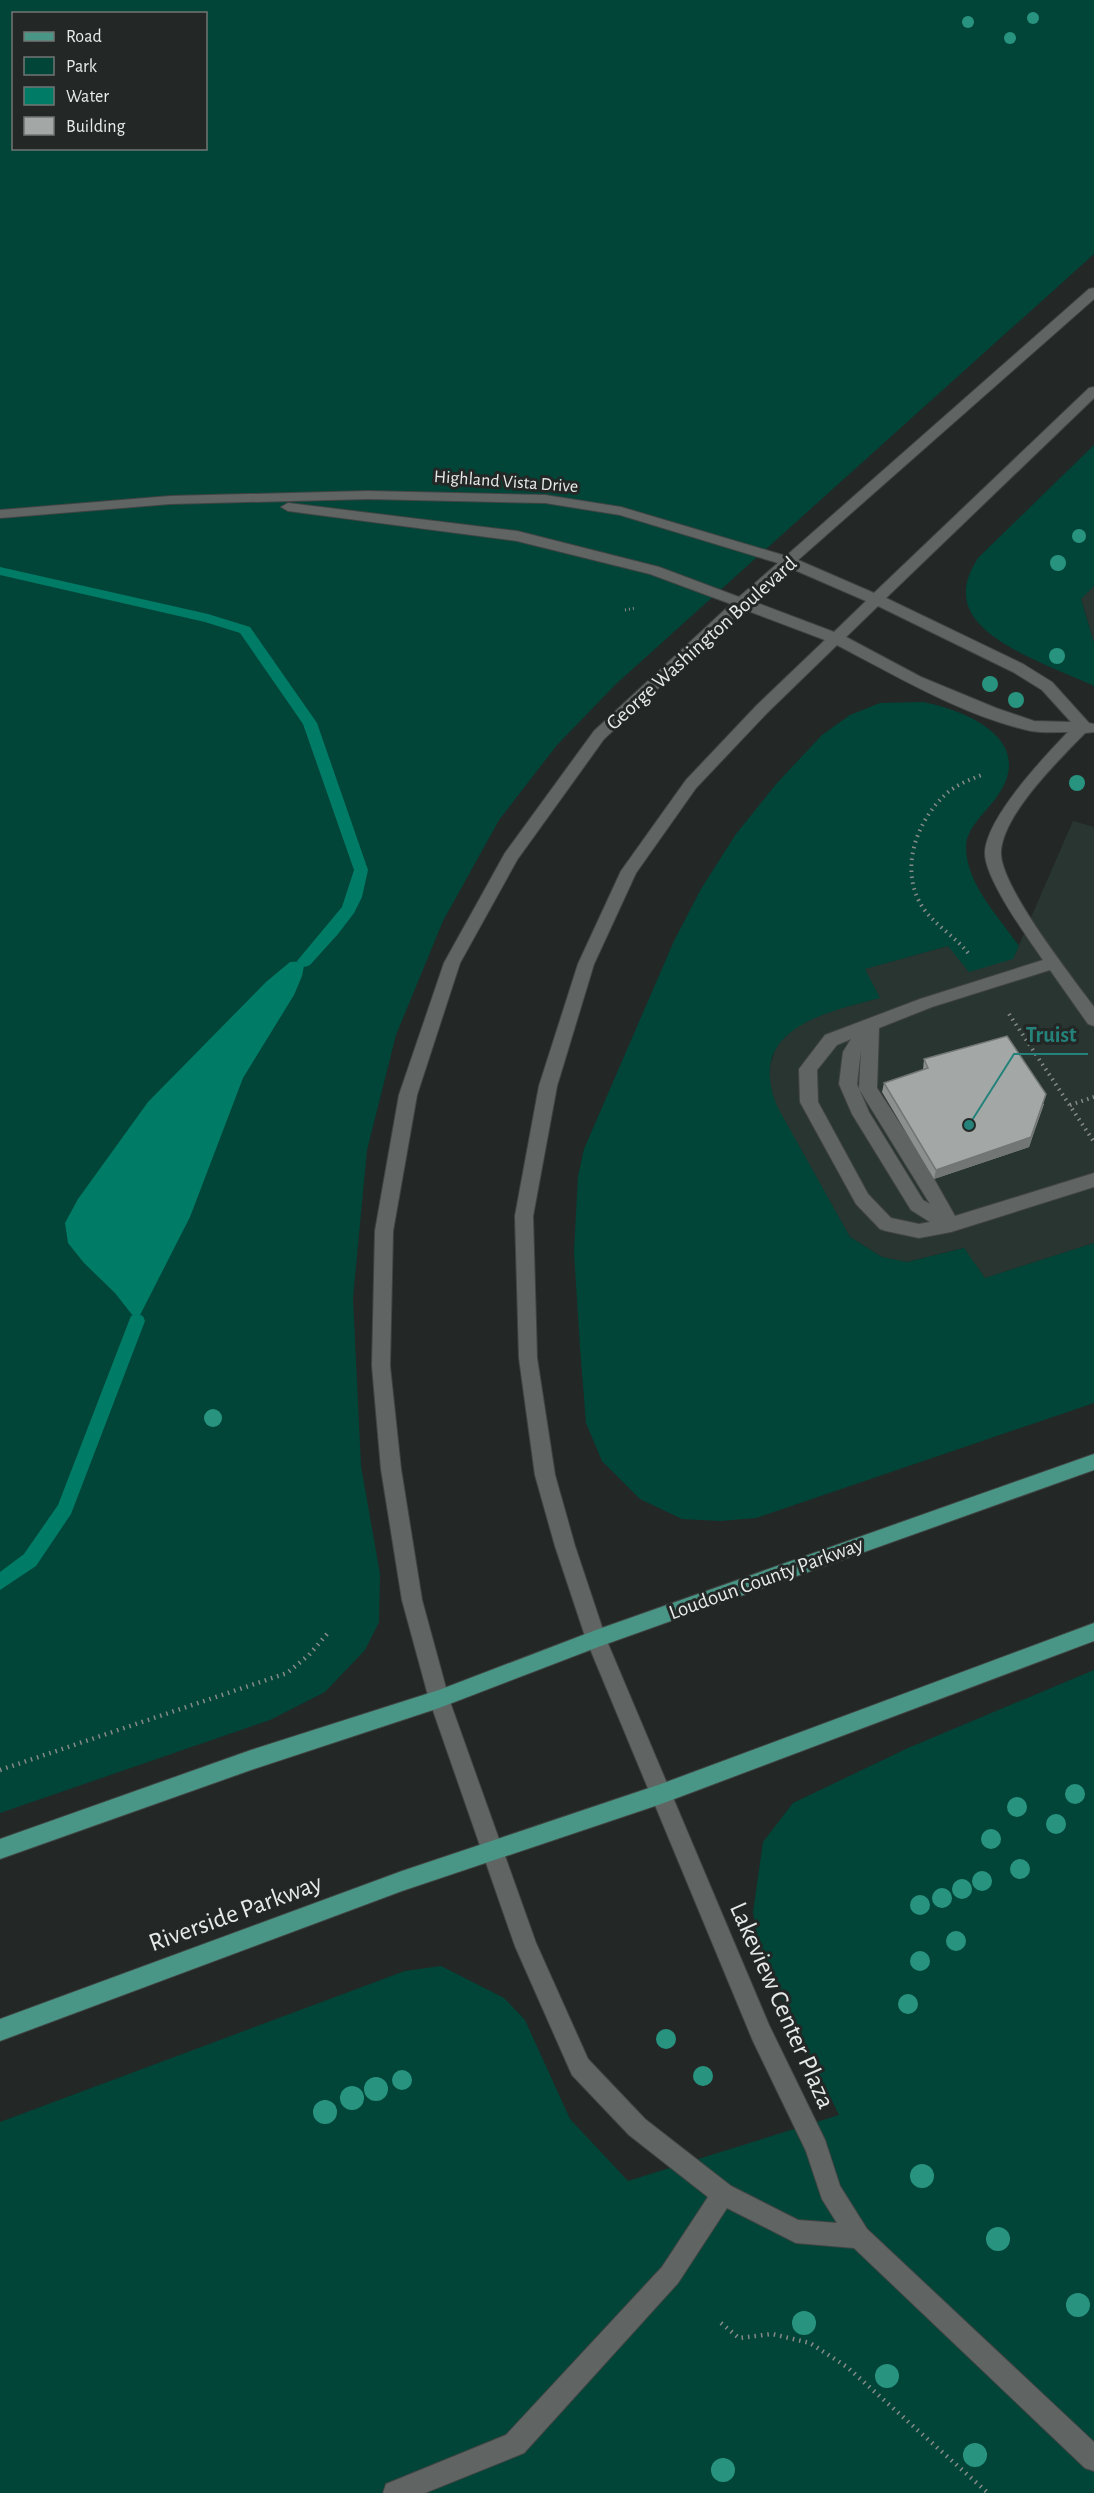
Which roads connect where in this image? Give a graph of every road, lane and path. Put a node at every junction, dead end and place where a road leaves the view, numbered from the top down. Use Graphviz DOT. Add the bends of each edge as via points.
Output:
graph roads {
  1 [pos="1094,292"];
  2 [pos="1094,391"];
  3 [pos="226,500"];
  4 [pos="0,514"];
  5 [pos="790,562"];
  6 [pos="875,599"];
  7 [pos="743,602"];
  8 [pos="636,608"];
  9 [pos="625,610"];
  10 [pos="835,638"];
  11 [pos="1088,727"];
  12 [pos="1054,963"];
  13 [pos="1094,1020"];
  14 [pos="871,1023"];
  15 [pos="1094,1096"];
  16 [pos="1070,1105"];
  17 [pos="1094,1180"];
  18 [pos="951,1225"];
  19 [pos="1094,1461"];
  20 [pos="1094,1632"];
  21 [pos="327,1634"];
  22 [pos="596,1639"];
  23 [pos="439,1699"];
  24 [pos="0,1770"];
  25 [pos="661,1794"];
  26 [pos="0,1849"];
  27 [pos="490,1849"];
  28 [pos="0,2030"];
  29 [pos="723,2194"];
  30 [pos="859,2237"];
  31 [pos="721,2323"];
  32 [pos="1094,2459"];
  33 [pos="395,2493"];
  34 [pos="988,2493"];
  1 -- 5 [label="street, George Washington Boulevard"];
  2 -- 6 [label="street"];
  3 -- 4 [label="street, Highland Vista Drive" via="118,503"];
  3 -- 5 [label="street, Highland Vista Drive" via="368,495 545,499 621,510"];
  3 -- 7 [label="street, Highland Vista Drive" via="517,536 654,570"];
  5 -- 6 [label="street, Highland Vista Drive"];
  5 -- 7 [label="street, George Washington Boulevard"];
  6 -- 10 [label="street"];
  6 -- 11 [label="street, Highland Vista Drive" via="1018,668 1047,686"];
  7 -- 10 [label="street, Highland Vista Drive"];
  7 -- 23 [label="street, George Washington Boulevard" via="599,735 511,857 452,963 408,1095 384,1231 381,1366 391,1470 412,1600"];
  8 -- 9 [label="path"];
  10 -- 11 [label="street, Highland Vista Drive" via="916,681 991,712 1033,726"];
  10 -- 22 [label="street" via="691,784 629,871 586,964 548,1086 524,1216 528,1358 545,1475"];
  11 -- 12 [label="street" via="1037,774 997,838 993,854 1001,881"];
  12 -- 13 [label="street"];
  12 -- 14 [label="street"];
  14 -- 18 [label="street" via="851,1052 848,1084 861,1114 917,1205"];
  14 -- 18 [label="street" via="831,1040 808,1069 809,1102 862,1199 886,1224 919,1231"];
  15 -- 16 [label="path"];
  17 -- 18 [label="street"];
  19 -- 22 [label="main road, Loudoun County Parkway"];
  20 -- 25 [label="main road"];
  21 -- 24 [label="path" via="287,1673"];
  22 -- 23 [label="main road, Loudoun County Parkway"];
  22 -- 25 [label="street"];
  23 -- 26 [label="main road" via="251,1760"];
  23 -- 27 [label="street, George Washington Boulevard"];
  25 -- 27 [label="main road"];
  25 -- 30 [label="street, Lakeview Center Plaza" via="761,2033 817,2148 830,2191"];
  27 -- 28 [label="main road, Riverside Parkway"];
  27 -- 29 [label="street" via="526,1946 580,2067 637,2127"];
  29 -- 30 [label="street" via="796,2231"];
  29 -- 33 [label="street" via="670,2275 515,2444"];
  30 -- 32 [label="street, Lakeview Center Plaza"];
  31 -- 34 [label="path" via="739,2338 772,2334 810,2343 847,2367"];
}
